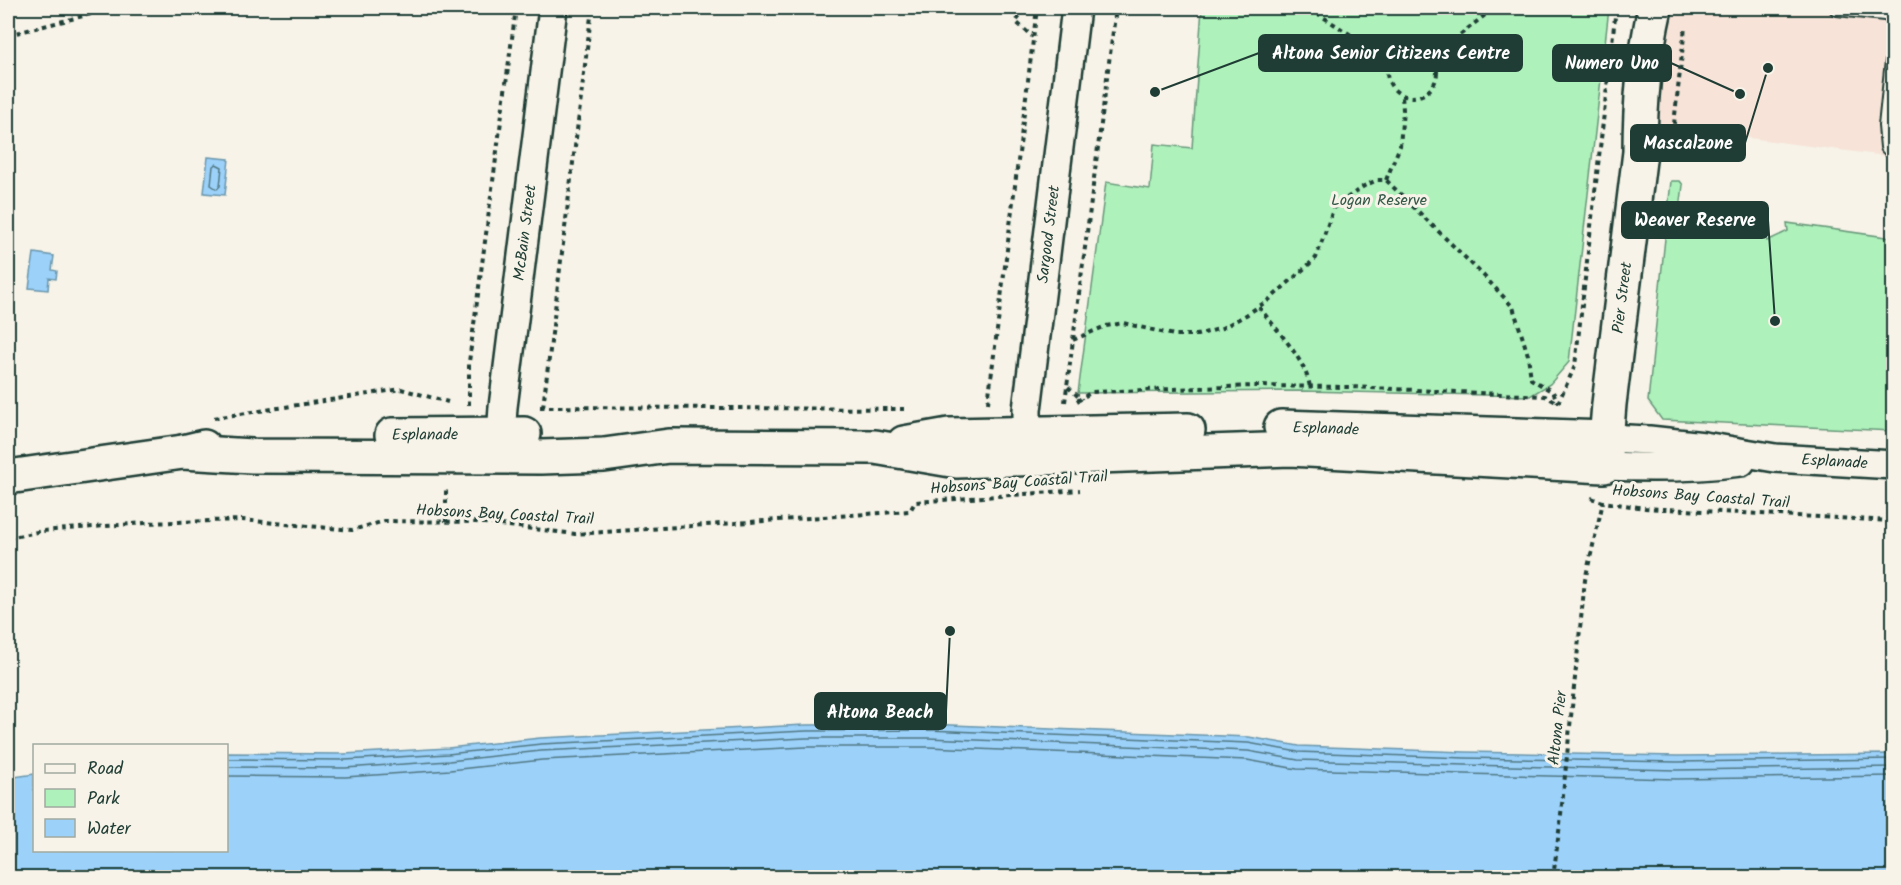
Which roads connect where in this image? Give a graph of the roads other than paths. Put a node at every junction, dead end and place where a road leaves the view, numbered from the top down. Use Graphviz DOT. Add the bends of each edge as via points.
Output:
graph roads {
  1 [pos="553,8"];
  2 [pos="1076,8"];
  3 [pos="1837,8"];
  4 [pos="1653,12"];
  5 [pos="1893,14"];
  6 [pos="1893,57"];
  7 [pos="1893,153"];
  8 [pos="500,446"];
  9 [pos="1027,447"];
  10 [pos="1605,452"];
  11 [pos="1893,465"];
  12 [pos="8,477"];
  1 -- 8 [label="street, McBain Street"];
  2 -- 9 [label="street, Sargood Street" via="1027,410"];
  3 -- 5 [label="lane"];
  4 -- 10 [label="street, Pier Street"];
  6 -- 7 [label="lane" via="1886,139"];
  8 -- 9 [label="street, Esplanade" via="600,435 669,446 875,447 957,461"];
  8 -- 12 [label="street, Esplanade" via="447,434 236,438 183,452"];
  9 -- 10 [label="street, Esplanade"];
  10 -- 11 [label="street, Esplanade" via="1648,468 1775,458"];
}
